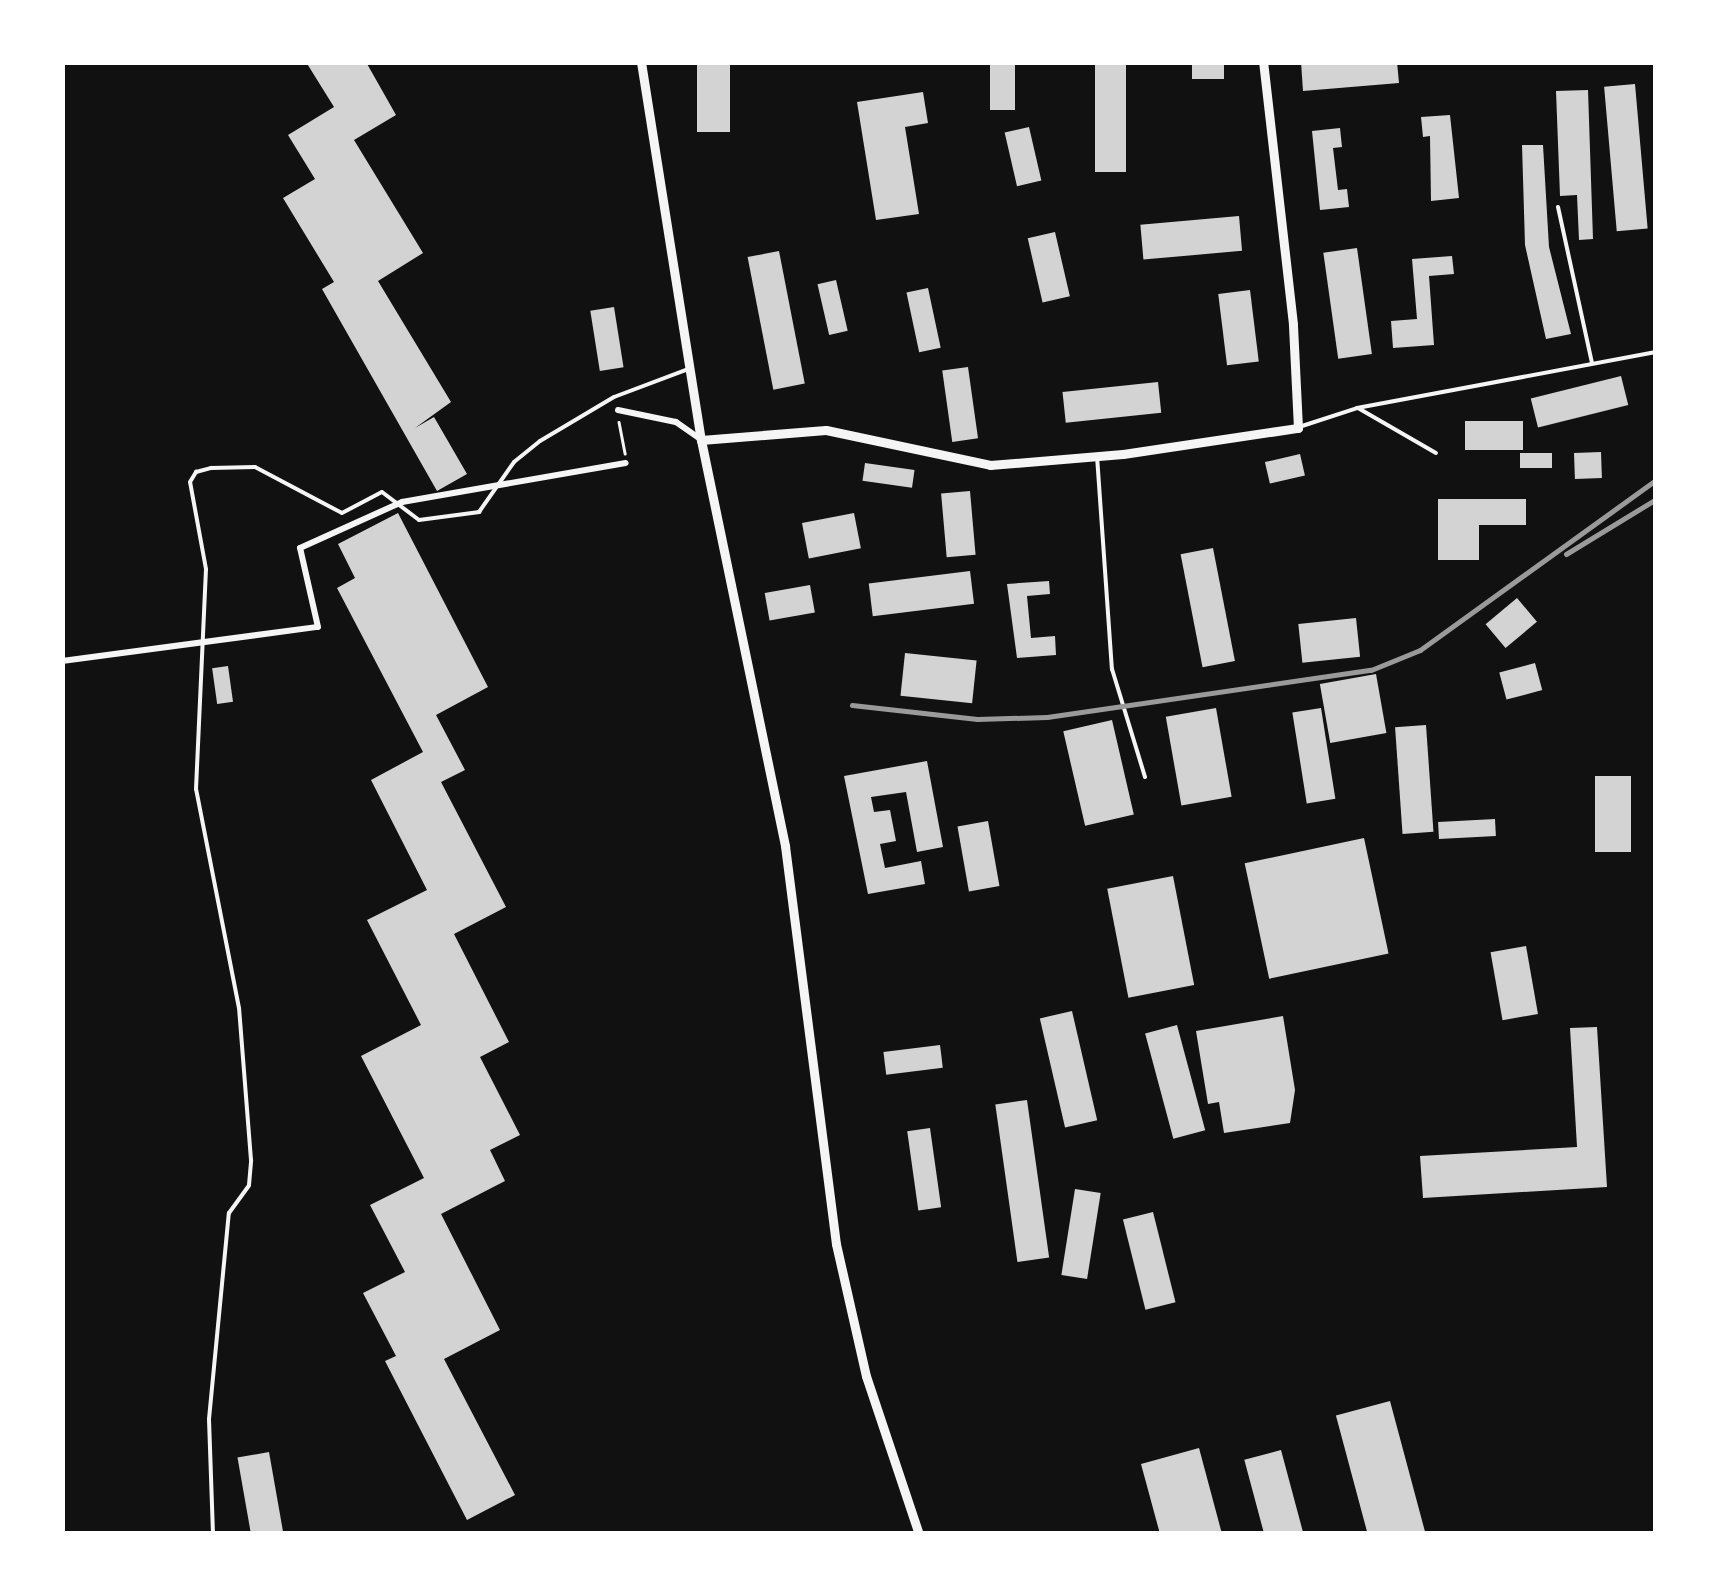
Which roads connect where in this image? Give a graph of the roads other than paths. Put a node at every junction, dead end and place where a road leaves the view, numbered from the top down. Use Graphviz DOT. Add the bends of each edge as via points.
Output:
graph roads {
  1 [pos="641,62"];
  2 [pos="1262,62"];
  3 [pos="1558,207"];
  4 [pos="1656,352"];
  5 [pos="1592,362"];
  6 [pos="690,368"];
  7 [pos="1357,408"];
  8 [pos="618,410"];
  9 [pos="1298,428"];
  10 [pos="701,440"];
  11 [pos="1436,453"];
  12 [pos="1097,456"];
  13 [pos="626,462"];
  14 [pos="62,661"];
  15 [pos="1145,777"];
  16 [pos="214,1534"];
  17 [pos="919,1534"];
  1 -- 6 [label="street"];
  2 -- 9 [label="street" via="1293,324"];
  3 -- 5 [label="lane"];
  4 -- 5 [label="lane"];
  5 -- 7 [label="lane"];
  6 -- 10 [label="street"];
  6 -- 16 [label="lane" via="614,397 540,441 514,462 479,512 419,520 382,492 342,513 255,468 211,468 190,482 206,569 196,789 239,1008 252,1160 249,1185 229,1213 209,1419"];
  7 -- 9 [label="lane"];
  7 -- 11 [label="lane"];
  8 -- 10 [label="street" via="676,422"];
  9 -- 12 [label="street"];
  10 -- 12 [label="street" via="826,430 990,465"];
  10 -- 17 [label="street" via="785,846 846,1298"];
  12 -- 15 [label="lane" via="1112,669"];
  13 -- 14 [label="street" via="402,502 300,548 318,627"];
}
